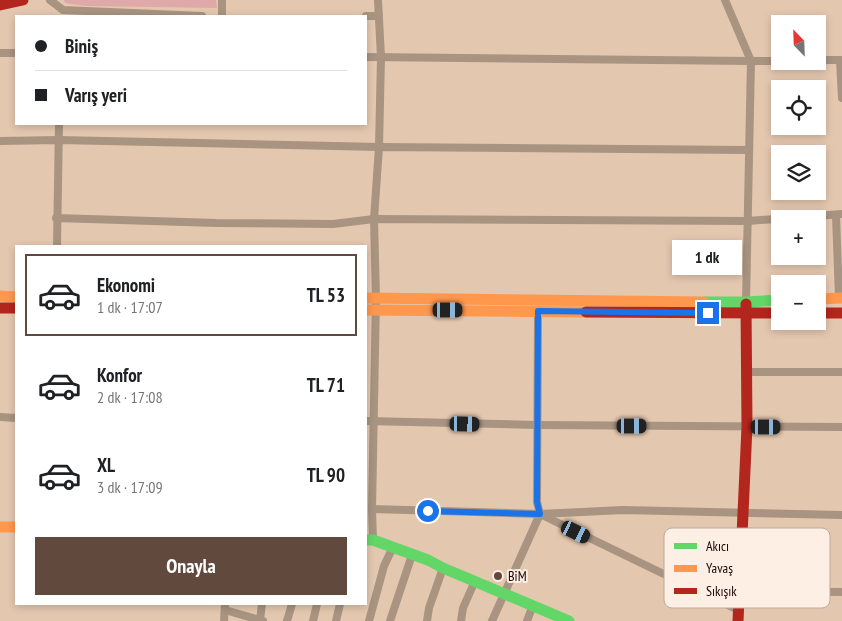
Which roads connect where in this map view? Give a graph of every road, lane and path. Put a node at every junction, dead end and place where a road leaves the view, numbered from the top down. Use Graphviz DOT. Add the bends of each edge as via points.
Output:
graph roads {
  1 [pos="22,0"];
  2 [pos="50,0"];
  3 [pos="222,0"];
  4 [pos="378,0"];
  5 [pos="725,0"];
  6 [pos="0,5"];
  7 [pos="63,13"];
  8 [pos="156,15"];
  9 [pos="222,15"];
  10 [pos="367,16"];
  11 [pos="379,16"];
  12 [pos="0,53"];
  13 [pos="15,53"];
  14 [pos="367,57"];
  15 [pos="381,57"];
  16 [pos="826,60"];
  17 [pos="841,60"];
  18 [pos="752,61"];
  19 [pos="771,61"];
  20 [pos="842,98"];
  21 [pos="59,125"];
  22 [pos="59,140"];
  23 [pos="0,141"];
  24 [pos="379,147"];
  25 [pos="748,150"];
  26 [pos="839,214"];
  27 [pos="56,218"];
  28 [pos="374,220"];
  29 [pos="748,220"];
  30 [pos="57,245"];
  31 [pos="0,296"];
  32 [pos="15,297"];
  33 [pos="371,298"];
  34 [pos="840,298"];
  35 [pos="826,299"];
  36 [pos="771,302"];
  37 [pos="746,307"];
  38 [pos="0,308"];
  39 [pos="15,308"];
  40 [pos="371,310"];
  41 [pos="538,311"];
  42 [pos="771,311"];
  43 [pos="842,312"];
  44 [pos="826,313"];
  45 [pos="370,369"];
  46 [pos="747,372"];
  47 [pos="842,372"];
  48 [pos="0,417"];
  49 [pos="15,418"];
  50 [pos="370,421"];
  51 [pos="538,425"];
  52 [pos="746,427"];
  53 [pos="842,427"];
  54 [pos="372,509"];
  55 [pos="743,512"];
  56 [pos="540,514"];
  57 [pos="842,515"];
  58 [pos="0,527"];
  59 [pos="15,527"];
  60 [pos="742,528"];
  61 [pos="370,540"];
  62 [pos="393,547"];
  63 [pos="412,554"];
  64 [pos="444,568"];
  65 [pos="664,577"];
  66 [pos="475,581"];
  67 [pos="505,593"];
  68 [pos="262,605"];
  69 [pos="292,605"];
  70 [pos="317,605"];
  71 [pos="340,605"];
  72 [pos="533,605"];
  73 [pos="225,607"];
  74 [pos="724,608"];
  75 [pos="738,615"];
  76 [pos="566,620"];
  77 [pos="224,621"];
  78 [pos="262,621"];
  79 [pos="287,621"];
  80 [pos="313,621"];
  81 [pos="336,621"];
  82 [pos="369,621"];
  83 [pos="390,621"];
  84 [pos="427,621"];
  85 [pos="461,621"];
  86 [pos="492,621"];
  87 [pos="527,621"];
  1 -- 6 [label="main road"];
  2 -- 7 [label="street"];
  3 -- 9 [label="street"];
  4 -- 11 [label="street"];
  5 -- 18 [label="street"];
  7 -- 8 [label="street"];
  10 -- 11 [label="street"];
  11 -- 15 [label="street"];
  12 -- 13 [label="street"];
  14 -- 15 [label="street"];
  15 -- 18 [label="street"];
  15 -- 24 [label="street"];
  16 -- 17 [label="street"];
  17 -- 20 [label="street"];
  18 -- 19 [label="street"];
  18 -- 25 [label="street"];
  21 -- 22 [label="street"];
  22 -- 23 [label="street"];
  22 -- 24 [label="street"];
  22 -- 27 [label="street"];
  24 -- 25 [label="street"];
  24 -- 28 [label="street"];
  25 -- 29 [label="street"];
  26 -- 29 [label="street"];
  26 -- 34 [label="street"];
  27 -- 28 [label="street" via="333,224"];
  27 -- 30 [label="street"];
  28 -- 29 [label="street"];
  28 -- 33 [label="street"];
  29 -- 37 [label="street"];
  31 -- 32 [label="main road"];
  33 -- 37 [label="main road"];
  33 -- 40 [label="street"];
  34 -- 35 [label="main road"];
  36 -- 37 [label="main road"];
  37 -- 41 [label="main road"];
  37 -- 42 [label="main road"];
  37 -- 46 [label="main road"];
  38 -- 39 [label="main road"];
  40 -- 41 [label="main road"];
  40 -- 45 [label="street"];
  41 -- 51 [label="street"];
  43 -- 44 [label="main road"];
  45 -- 50 [label="street"];
  46 -- 47 [label="street"];
  46 -- 52 [label="main road"];
  48 -- 49 [label="street"];
  50 -- 51 [label="street"];
  50 -- 54 [label="street"];
  51 -- 52 [label="street"];
  51 -- 56 [label="street" via="537,502"];
  52 -- 53 [label="street"];
  52 -- 55 [label="main road"];
  54 -- 56 [label="street"];
  54 -- 61 [label="street"];
  55 -- 56 [label="street" via="623,510"];
  55 -- 57 [label="street"];
  55 -- 60 [label="main road"];
  56 -- 65 [label="street"];
  56 -- 67 [label="street"];
  58 -- 59 [label="main road"];
  61 -- 62 [label="main road"];
  62 -- 63 [label="main road"];
  62 -- 82 [label="street" via="384,566"];
  63 -- 64 [label="main road"];
  63 -- 83 [label="street"];
  64 -- 66 [label="main road"];
  64 -- 84 [label="street" via="428,608"];
  66 -- 67 [label="main road"];
  66 -- 85 [label="street"];
  67 -- 72 [label="main road"];
  67 -- 86 [label="street"];
  68 -- 78 [label="street"];
  69 -- 79 [label="street"];
  70 -- 80 [label="street"];
  71 -- 81 [label="street"];
  72 -- 76 [label="main road"];
  72 -- 87 [label="street"];
  73 -- 77 [label="street"];
  73 -- 78 [label="street"];
  74 -- 75 [label="street"];
}
